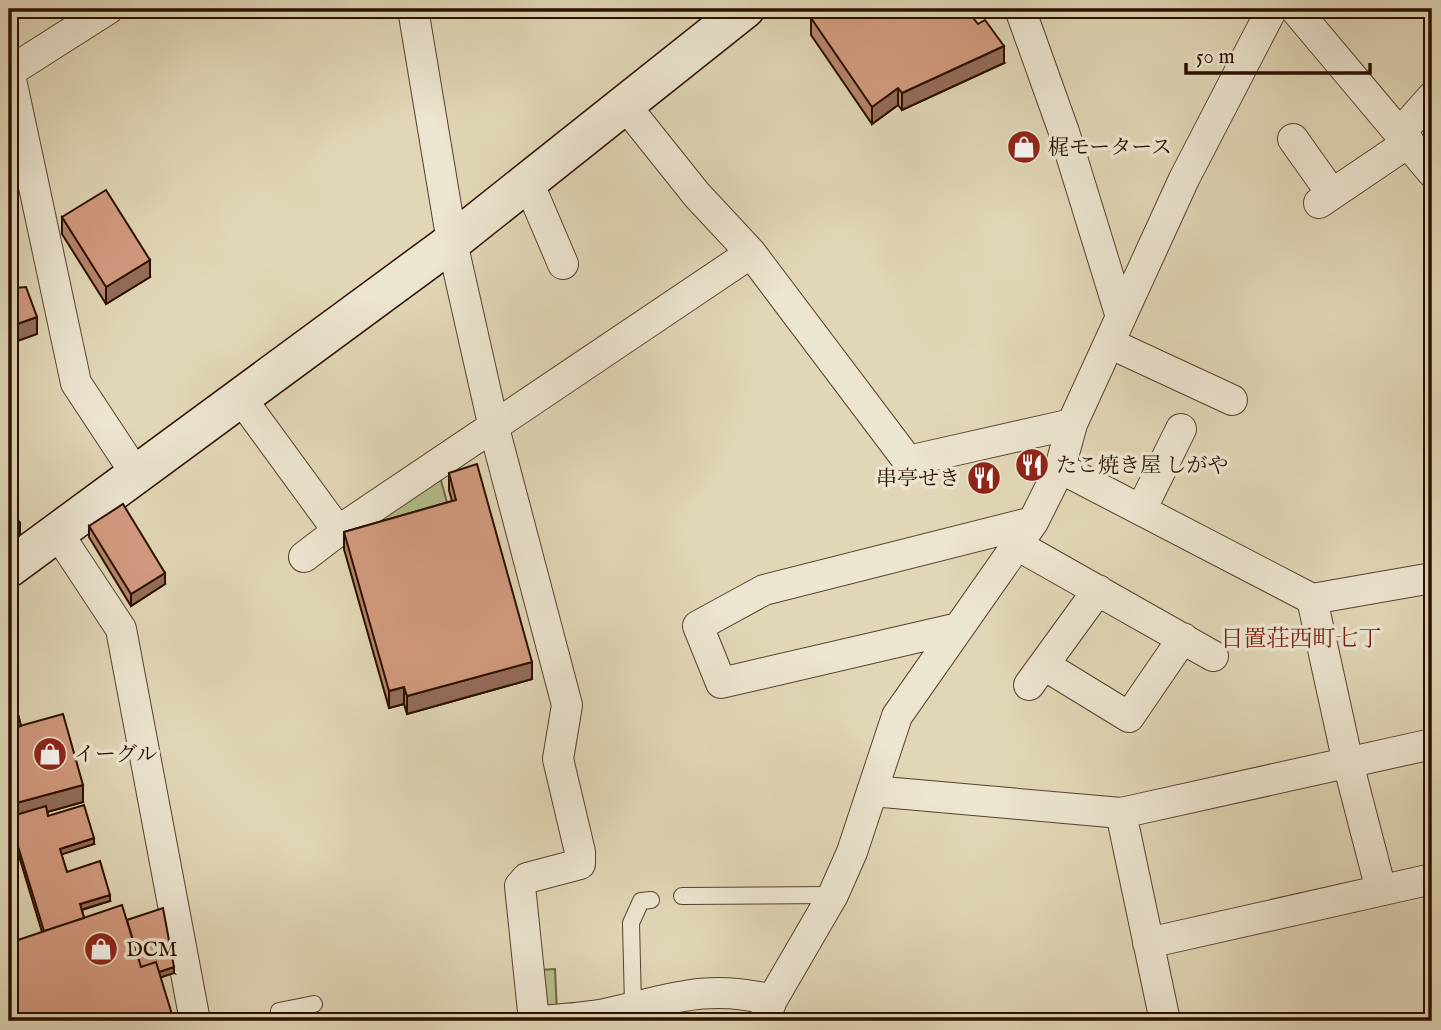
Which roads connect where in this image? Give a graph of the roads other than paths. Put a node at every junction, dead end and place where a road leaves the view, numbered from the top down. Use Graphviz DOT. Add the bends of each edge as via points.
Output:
graph roads {
  1 [pos="108,9"];
  2 [pos="413,9"];
  3 [pos="746,9"];
  4 [pos="1020,9"];
  5 [pos="1272,9"];
  6 [pos="1295,9"];
  7 [pos="9,71"];
  8 [pos="1432,97"];
  9 [pos="625,105"];
  10 [pos="1405,137"];
  11 [pos="1293,139"];
  12 [pos="1432,172"];
  13 [pos="528,182"];
  14 [pos="452,242"];
  15 [pos="751,253"];
  16 [pos="563,264"];
  17 [pos="1115,330"];
  18 [pos="240,397"];
  19 [pos="1232,400"];
  20 [pos="1072,425"];
  21 [pos="494,428"];
  22 [pos="1181,429"];
  23 [pos="1060,468"];
  24 [pos="136,474"];
  25 [pos="1141,510"];
  26 [pos="338,531"];
  27 [pos="57,532"];
  28 [pos="1025,533"];
  29 [pos="304,557"];
  30 [pos="20,568"];
  31 [pos="1432,578"];
  32 [pos="1098,590"];
  33 [pos="1312,599"];
  34 [pos="958,628"];
  35 [pos="1183,638"];
  36 [pos="1213,656"];
  37 [pos="1432,744"];
  38 [pos="1348,763"];
  39 [pos="872,791"];
  40 [pos="1121,813"];
  41 [pos="1432,879"];
  42 [pos="1381,890"];
  43 [pos="834,895"];
  44 [pos="682,896"];
  45 [pos="651,900"];
  46 [pos="1148,943"];
  47 [pos="314,1004"];
  48 [pos="633,1006"];
  49 [pos="768,1010"];
  50 [pos="195,1021"];
  51 [pos="281,1021"];
  52 [pos="534,1021"];
  53 [pos="540,1021"];
  54 [pos="1165,1021"];
  1 -- 7 [label="street"];
  2 -- 14 [label="street"];
  3 -- 9 [label="street"];
  4 -- 17 [label="street" via="1064,132"];
  5 -- 17 [label="street" via="1184,178"];
  6 -- 10 [label="street"];
  7 -- 24 [label="street" via="76,383"];
  8 -- 10 [label="street"];
  9 -- 13 [label="street"];
  9 -- 15 [label="street" via="696,195"];
  10 -- 11 [label="street" via="1325,199"];
  10 -- 12 [label="street"];
  13 -- 14 [label="street"];
  13 -- 16 [label="street"];
  14 -- 18 [label="street"];
  14 -- 21 [label="street"];
  15 -- 20 [label="street" via="908,461"];
  15 -- 21 [label="street"];
  17 -- 19 [label="street"];
  17 -- 20 [label="street"];
  18 -- 24 [label="street"];
  18 -- 26 [label="street"];
  20 -- 23 [label="street"];
  21 -- 26 [label="street"];
  21 -- 52 [label="street" via="567,705 558,759 580,852 580,864 527,878 520,886"];
  22 -- 25 [label="street"];
  23 -- 25 [label="street"];
  23 -- 28 [label="street"];
  24 -- 27 [label="street"];
  25 -- 33 [label="street"];
  26 -- 29 [label="street"];
  27 -- 30 [label="street"];
  27 -- 50 [label="street" via="129,626"];
  28 -- 32 [label="street"];
  28 -- 34 [label="street"];
  28 -- 34 [label="street" via="764,590 698,626 721,683"];
  31 -- 33 [label="street"];
  32 -- 35 [label="street"];
  32 -- 35 [label="street" via="1036,675 1129,717"];
  33 -- 38 [label="street"];
  34 -- 39 [label="street" via="897,716"];
  35 -- 36 [label="street"];
  37 -- 38 [label="street"];
  38 -- 40 [label="street"];
  38 -- 42 [label="street"];
  39 -- 40 [label="street"];
  39 -- 43 [label="street"];
  40 -- 46 [label="street"];
  41 -- 42 [label="street"];
  42 -- 46 [label="street"];
  43 -- 44 [label="lane"];
  43 -- 49 [label="street"];
  45 -- 48 [label="lane" via="641,901 631,923"];
  46 -- 54 [label="street"];
  47 -- 51 [label="lane" via="279,1011"];
  48 -- 49 [label="street" via="687,993 746,993"];
  48 -- 53 [label="street"];
}
